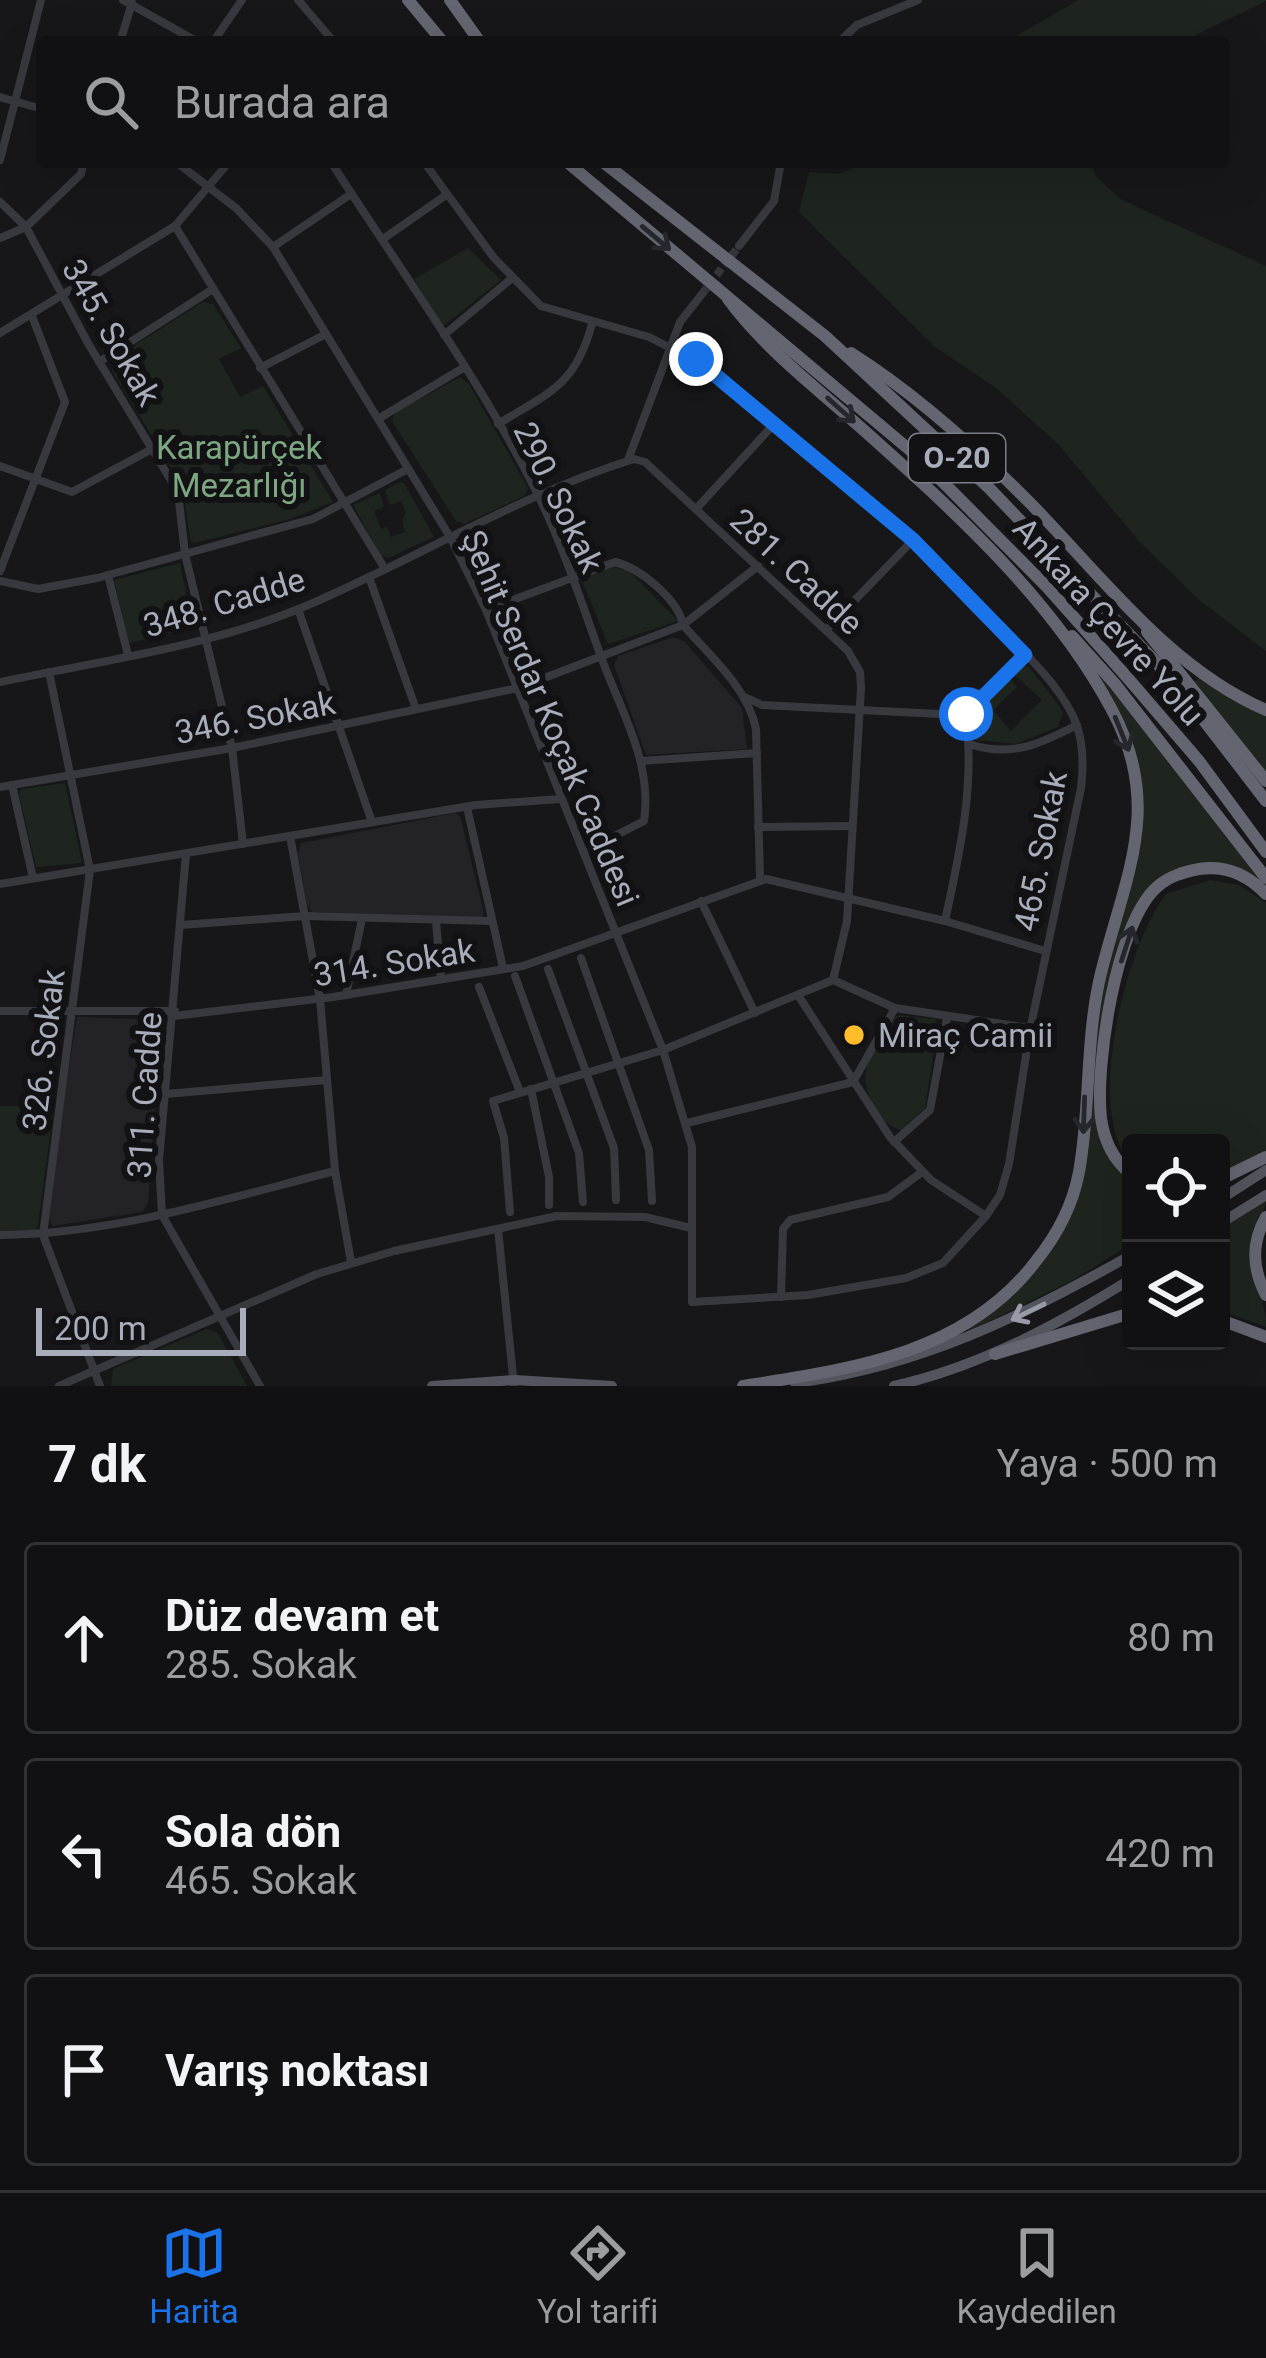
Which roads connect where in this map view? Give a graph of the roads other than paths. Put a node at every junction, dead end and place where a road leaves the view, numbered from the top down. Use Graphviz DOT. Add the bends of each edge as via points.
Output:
graph roads {
  1 [pos="41,0"];
  2 [pos="242,0"];
  3 [pos="298,0"];
  4 [pos="408,0"];
  5 [pos="450,0"];
  6 [pos="918,0"];
  7 [pos="130,1"];
  8 [pos="121,36"];
  9 [pos="188,36"];
  10 [pos="217,36"];
  11 [pos="329,36"];
  12 [pos="437,36"];
  13 [pos="476,36"];
  14 [pos="845,36"];
  15 [pos="0,97"];
  16 [pos="13,101"];
  17 [pos="36,108"];
  18 [pos="0,160"];
  19 [pos="82,168"];
  20 [pos="184,168"];
  21 [pos="225,168"];
  22 [pos="336,168"];
  23 [pos="428,168"];
  24 [pos="574,168"];
  25 [pos="611,168"];
  26 [pos="780,168"];
  27 [pos="211,187"];
  28 [pos="352,194"];
  29 [pos="446,195"];
  30 [pos="0,202"];
  31 [pos="175,226"];
  32 [pos="26,227"];
  33 [pos="0,238"];
  34 [pos="383,239"];
  35 [pos="739,245"];
  36 [pos="273,247"];
  37 [pos="511,279"];
  38 [pos="213,289"];
  39 [pos="702,294"];
  40 [pos="63,297"];
  41 [pos="728,299"];
  42 [pos="32,316"];
  43 [pos="592,324"];
  44 [pos="0,333"];
  45 [pos="326,334"];
  46 [pos="444,335"];
  47 [pos="825,336"];
  48 [pos="673,346"];
  49 [pos="99,362"];
  50 [pos="260,368"];
  51 [pos="463,368"];
  52 [pos="378,419"];
  53 [pos="776,423"];
  54 [pos="498,424"];
  55 [pos="152,449"];
  56 [pos="628,461"];
  57 [pos="0,466"];
  58 [pos="408,469"];
  59 [pos="38,481"];
  60 [pos="539,497"];
  61 [pos="344,504"];
  62 [pos="696,509"];
  63 [pos="450,536"];
  64 [pos="913,540"];
  65 [pos="184,554"];
  66 [pos="758,566"];
  67 [pos="385,569"];
  68 [pos="0,571"];
  69 [pos="574,574"];
  70 [pos="108,575"];
  71 [pos="369,577"];
  72 [pos="0,581"];
  73 [pos="1104,582"];
  74 [pos="1026,586"];
  75 [pos="298,610"];
  76 [pos="486,610"];
  77 [pos="683,625"];
  78 [pos="826,630"];
  79 [pos="208,638"];
  80 [pos="128,655"];
  81 [pos="1025,655"];
  82 [pos="600,656"];
  83 [pos="49,672"];
  84 [pos="0,682"];
  85 [pos="518,688"];
  86 [pos="746,697"];
  87 [pos="762,705"];
  88 [pos="860,708"];
  89 [pos="416,709"];
  90 [pos="1266,710"];
  91 [pos="966,714"];
  92 [pos="755,722"];
  93 [pos="340,725"];
  94 [pos="1077,725"];
  95 [pos="970,744"];
  96 [pos="232,748"];
  97 [pos="757,753"];
  98 [pos="641,761"];
  99 [pos="70,774"];
  100 [pos="1266,781"];
  101 [pos="12,785"];
  102 [pos="0,787"];
  103 [pos="561,799"];
  104 [pos="1266,801"];
  105 [pos="467,807"];
  106 [pos="372,822"];
  107 [pos="851,826"];
  108 [pos="758,827"];
  109 [pos="290,836"];
  110 [pos="243,844"];
  111 [pos="584,852"];
  112 [pos="1266,852"];
  113 [pos="186,854"];
  114 [pos="90,870"];
  115 [pos="33,878"];
  116 [pos="1266,878"];
  117 [pos="760,879"];
  118 [pos="0,884"];
  119 [pos="1266,894"];
  120 [pos="849,897"];
  121 [pos="701,902"];
  122 [pos="304,916"];
  123 [pos="362,919"];
  124 [pos="436,921"];
  125 [pos="492,921"];
  126 [pos="945,921"];
  127 [pos="181,926"];
  128 [pos="616,934"];
  129 [pos="1046,950"];
  130 [pos="581,958"];
  131 [pos="503,968"];
  132 [pos="548,969"];
  133 [pos="515,976"];
  134 [pos="441,979"];
  135 [pos="833,980"];
  136 [pos="479,987"];
  137 [pos="346,995"];
  138 [pos="798,995"];
  139 [pos="320,999"];
  140 [pos="895,1008"];
  141 [pos="0,1011"];
  142 [pos="72,1011"];
  143 [pos="175,1014"];
  144 [pos="755,1014"];
  145 [pos="946,1018"];
  146 [pos="1030,1028"];
  147 [pos="663,1050"];
  148 [pos="619,1062"];
  149 [pos="589,1074"];
  150 [pos="327,1080"];
  151 [pos="853,1082"];
  152 [pos="556,1084"];
  153 [pos="531,1089"];
  154 [pos="520,1093"];
  155 [pos="166,1094"];
  156 [pos="687,1123"];
  157 [pos="894,1142"];
  158 [pos="1266,1157"];
  159 [pos="1122,1162"];
  160 [pos="1266,1170"];
  161 [pos="335,1171"];
  162 [pos="922,1172"];
  163 [pos="1230,1175"];
  164 [pos="1230,1193"];
  165 [pos="1266,1195"];
  166 [pos="616,1200"];
  167 [pos="652,1201"];
  168 [pos="583,1202"];
  169 [pos="549,1204"];
  170 [pos="510,1212"];
  171 [pos="162,1215"];
  172 [pos="986,1216"];
  173 [pos="1230,1217"];
  174 [pos="1266,1217"];
  175 [pos="691,1228"];
  176 [pos="498,1229"];
  177 [pos="43,1234"];
  178 [pos="0,1235"];
  179 [pos="1122,1261"];
  180 [pos="351,1262"];
  181 [pos="1122,1284"];
  182 [pos="1266,1294"];
  183 [pos="781,1297"];
  184 [pos="692,1302"];
  185 [pos="222,1316"];
  186 [pos="1122,1316"];
  187 [pos="1230,1323"];
  188 [pos="1266,1337"];
  189 [pos="995,1354"];
  190 [pos="93,1372"];
  191 [pos="515,1383"];
  192 [pos="59,1386"];
  193 [pos="100,1386"];
  194 [pos="260,1386"];
  195 [pos="432,1386"];
  196 [pos="612,1386"];
  197 [pos="743,1386"];
  198 [pos="770,1386"];
  199 [pos="894,1386"];
  1 -- 16 [label="street"];
  2 -- 10 [label="street"];
  3 -- 11 [label="street"];
  4 -- 12 [label="highway"];
  5 -- 13 [label="highway"];
  6 -- 14 [label="street"];
  7 -- 8 [label="street"];
  7 -- 9 [label="street"];
  15 -- 16 [label="street"];
  16 -- 17 [label="street"];
  16 -- 18 [label="street"];
  19 -- 32 [label="street"];
  20 -- 27 [label="street, Şehit Serdar Koçak Caddesi"];
  21 -- 27 [label="street"];
  22 -- 28 [label="street, 290. Sokak"];
  23 -- 29 [label="street, 465. Sokak"];
  24 -- 41 [label="highway, Ankara Çevre Yolu / O-20, one-way"];
  25 -- 47 [label="highway, Ankara Çevre Yolu / O-20"];
  26 -- 35 [label="street" via="774,201"];
  27 -- 31 [label="street"];
  27 -- 36 [label="street, Şehit Serdar Koçak Caddesi"];
  28 -- 34 [label="street, 290. Sokak"];
  28 -- 36 [label="street"];
  29 -- 34 [label="street"];
  29 -- 37 [label="street, 465. Sokak"];
  30 -- 32 [label="street, 345. Sokak"];
  31 -- 38 [label="street"];
  31 -- 40 [label="street"];
  32 -- 33 [label="street"];
  32 -- 40 [label="street, 345. Sokak"];
  34 -- 46 [label="street, 290. Sokak"];
  36 -- 45 [label="street, Şehit Serdar Koçak Caddesi"];
  37 -- 43 [label="street, 465. Sokak" via="541,306"];
  37 -- 46 [label="street"];
  38 -- 49 [label="street"];
  38 -- 50 [label="street"];
  39 -- 48 [label="street"];
  40 -- 42 [label="street"];
  40 -- 49 [label="street, 345. Sokak"];
  41 -- 74 [label="highway, one-way"];
  41 -- 112 [label="highway, Ankara Çevre Yolu / O-20" via="853,398 1047,587 1199,761"];
  42 -- 44 [label="street"];
  42 -- 59 [label="street" via="65,403"];
  43 -- 48 [label="street, 465. Sokak"];
  43 -- 54 [label="street" via="573,372"];
  45 -- 50 [label="street"];
  45 -- 52 [label="street, Şehit Serdar Koçak Caddesi"];
  46 -- 51 [label="street, 290. Sokak"];
  47 -- 73 [label="highway" via="978,455"];
  47 -- 104 [label="highway, Ankara Çevre Yolu / O-20" via="1085,586 1172,679"];
  48 -- 53 [label="street, 465. Sokak"];
  48 -- 56 [label="street"];
  49 -- 55 [label="street, 345. Sokak"];
  50 -- 61 [label="street"];
  51 -- 52 [label="street"];
  51 -- 54 [label="street, 290. Sokak"];
  52 -- 58 [label="street, Şehit Serdar Koçak Caddesi"];
  53 -- 62 [label="street"];
  53 -- 64 [label="street, 465. Sokak"];
  54 -- 60 [label="street, 290. Sokak"];
  55 -- 59 [label="street" via="72,492"];
  55 -- 65 [label="street, 345. Sokak" via="178,492"];
  56 -- 60 [label="street"];
  56 -- 62 [label="street, 281. Cadde" via="645,462"];
  57 -- 59 [label="street"];
  58 -- 61 [label="street"];
  58 -- 63 [label="street, Şehit Serdar Koçak Caddesi"];
  59 -- 68 [label="street"];
  60 -- 63 [label="street"];
  60 -- 69 [label="street, 290. Sokak"];
  61 -- 65 [label="street"];
  61 -- 67 [label="street"];
  62 -- 66 [label="street, 281. Cadde"];
  63 -- 67 [label="street, 348. Cadde"];
  63 -- 76 [label="street, Şehit Serdar Koçak Caddesi"];
  64 -- 78 [label="street"];
  64 -- 81 [label="street, 465. Sokak"];
  65 -- 70 [label="street"];
  65 -- 79 [label="street, 345. Sokak"];
  66 -- 77 [label="street, 346. Sokak"];
  66 -- 78 [label="street, 281. Cadde"];
  67 -- 71 [label="street, 348. Cadde"];
  69 -- 76 [label="street"];
  69 -- 77 [label="street" via="625,564 659,590"];
  69 -- 82 [label="street, 290. Sokak"];
  70 -- 72 [label="street" via="38,589"];
  70 -- 80 [label="street"];
  71 -- 75 [label="street, 348. Cadde"];
  71 -- 89 [label="street"];
  73 -- 90 [label="highway" via="1197,671"];
  73 -- 100 [label="highway"];
  74 -- 116 [label="highway" via="1115,684"];
  74 -- 197 [label="highway, one-way" via="1114,713 1129,750 1140,823 1091,1020 1078,1175 1067,1210 1021,1281 963,1327 888,1359"];
  75 -- 79 [label="street, 348. Cadde"];
  75 -- 93 [label="street"];
  76 -- 85 [label="street, Şehit Serdar Koçak Caddesi"];
  77 -- 82 [label="street, 346. Sokak"];
  77 -- 86 [label="street"];
  78 -- 88 [label="street, 281. Cadde" via="858,665"];
  79 -- 80 [label="street, 348. Cadde"];
  79 -- 96 [label="street, 345. Sokak"];
  80 -- 83 [label="street, 348. Cadde"];
  81 -- 91 [label="street"];
  81 -- 94 [label="street, 465. Sokak"];
  82 -- 85 [label="street, 346. Sokak"];
  82 -- 98 [label="street, 290. Sokak"];
  83 -- 84 [label="street, 348. Cadde"];
  83 -- 99 [label="street, 326. Sokak"];
  85 -- 89 [label="street, 346. Sokak"];
  85 -- 103 [label="street, Şehit Serdar Koçak Caddesi"];
  86 -- 87 [label="street"];
  86 -- 92 [label="street"];
  87 -- 88 [label="street"];
  87 -- 92 [label="street"];
  88 -- 91 [label="street"];
  88 -- 107 [label="street, 281. Cadde"];
  89 -- 93 [label="street, 346. Sokak"];
  91 -- 95 [label="street"];
  92 -- 97 [label="street"];
  93 -- 96 [label="street, 346. Sokak"];
  93 -- 106 [label="street"];
  94 -- 95 [label="street" via="1020,750"];
  94 -- 129 [label="street, 465. Sokak" via="1081,788"];
  95 -- 126 [label="street" via="966,820"];
  96 -- 99 [label="street, 346. Sokak"];
  96 -- 110 [label="street, 345. Sokak"];
  97 -- 98 [label="street"];
  97 -- 108 [label="street"];
  98 -- 111 [label="street, 290. Sokak" via="644,821"];
  99 -- 101 [label="street, 346. Sokak"];
  99 -- 114 [label="street, 326. Sokak"];
  101 -- 102 [label="street, 346. Sokak"];
  101 -- 115 [label="street"];
  103 -- 105 [label="street"];
  103 -- 111 [label="street, Şehit Serdar Koçak Caddesi"];
  105 -- 106 [label="street"];
  105 -- 125 [label="street"];
  106 -- 109 [label="street"];
  107 -- 108 [label="street"];
  107 -- 120 [label="street, 281. Cadde"];
  108 -- 117 [label="street"];
  109 -- 110 [label="street"];
  109 -- 122 [label="street"];
  110 -- 113 [label="street"];
  111 -- 128 [label="street, Şehit Serdar Koçak Caddesi"];
  113 -- 114 [label="street"];
  113 -- 127 [label="street, 311. Cadde"];
  114 -- 115 [label="street"];
  114 -- 142 [label="street, 326. Sokak"];
  115 -- 118 [label="street"];
  117 -- 120 [label="street"];
  117 -- 121 [label="street, 314. Sokak"];
  159 -- 119 [label="highway, one-way" via="1101,1118 1101,1060 1111,996 1140,909 1156,887 1206,868 1229,870"];
  120 -- 126 [label="street"];
  120 -- 135 [label="street, 281. Cadde"];
  121 -- 128 [label="street, 314. Sokak"];
  121 -- 144 [label="street"];
  122 -- 123 [label="street"];
  122 -- 127 [label="street"];
  122 -- 139 [label="street"];
  123 -- 124 [label="street"];
  123 -- 137 [label="street"];
  124 -- 125 [label="street"];
  124 -- 134 [label="street"];
  125 -- 131 [label="street"];
  126 -- 129 [label="street"];
  127 -- 143 [label="street, 311. Cadde"];
  128 -- 131 [label="street, 314. Sokak"];
  128 -- 147 [label="street, Şehit Serdar Koçak Caddesi"];
  129 -- 146 [label="street, 465. Sokak"];
  130 -- 148 [label="street"];
  131 -- 134 [label="street, 314. Sokak"];
  132 -- 149 [label="street"];
  133 -- 152 [label="street"];
  134 -- 137 [label="street, 314. Sokak"];
  135 -- 138 [label="street"];
  135 -- 140 [label="street"];
  136 -- 154 [label="street"];
  137 -- 139 [label="street, 314. Sokak"];
  138 -- 144 [label="street"];
  138 -- 151 [label="street"];
  139 -- 143 [label="street, 314. Sokak"];
  139 -- 150 [label="street"];
  140 -- 145 [label="street"];
  140 -- 151 [label="street"];
  141 -- 142 [label="street, 314. Sokak"];
  142 -- 143 [label="street, 314. Sokak"];
  142 -- 177 [label="street, 326. Sokak"];
  143 -- 155 [label="street, 311. Cadde"];
  144 -- 147 [label="street"];
  145 -- 146 [label="street"];
  145 -- 157 [label="street" via="930,1110"];
  146 -- 172 [label="street, 465. Sokak" via="1009,1164"];
  147 -- 148 [label="street"];
  147 -- 156 [label="street, Şehit Serdar Koçak Caddesi"];
  148 -- 149 [label="street"];
  148 -- 167 [label="street" via="650,1150"];
  149 -- 152 [label="street"];
  149 -- 166 [label="street" via="614,1148"];
  150 -- 155 [label="street"];
  150 -- 161 [label="street"];
  151 -- 156 [label="street"];
  151 -- 157 [label="street"];
  152 -- 153 [label="street"];
  152 -- 168 [label="street" via="579,1153"];
  153 -- 154 [label="street"];
  153 -- 169 [label="street"];
  154 -- 170 [label="street" via="493,1101"];
  155 -- 171 [label="street, 311. Cadde"];
  156 -- 175 [label="street, Şehit Serdar Koçak Caddesi"];
  157 -- 162 [label="street"];
  158 -- 163 [label="highway"];
  160 -- 164 [label="main road"];
  161 -- 171 [label="street"];
  161 -- 180 [label="street"];
  162 -- 172 [label="street"];
  162 -- 183 [label="street" via="896,1194 794,1217 783,1229"];
  165 -- 173 [label="main road"];
  171 -- 177 [label="street"];
  171 -- 185 [label="street, 311. Cadde"];
  172 -- 183 [label="street, 465. Sokak" via="932,1269"];
  174 -- 182 [label="highway" via="1255,1262"];
  175 -- 176 [label="street" via="644,1217 576,1216"];
  175 -- 184 [label="street, Şehit Serdar Koçak Caddesi"];
  176 -- 180 [label="street"];
  176 -- 191 [label="street"];
  177 -- 178 [label="street"];
  177 -- 190 [label="street, 326. Sokak"];
  179 -- 198 [label="main road, one-way" via="952,1344 840,1377"];
  180 -- 185 [label="street"];
  181 -- 189 [label="main road"];
  183 -- 184 [label="street, 465. Sokak"];
  185 -- 190 [label="street"];
  185 -- 194 [label="street, 311. Cadde"];
  186 -- 189 [label="highway"];
  187 -- 188 [label="highway"];
  189 -- 199 [label="main road"];
  190 -- 192 [label="street"];
  190 -- 193 [label="street, 326. Sokak"];
  191 -- 195 [label="main road"];
  191 -- 196 [label="main road"];
}
